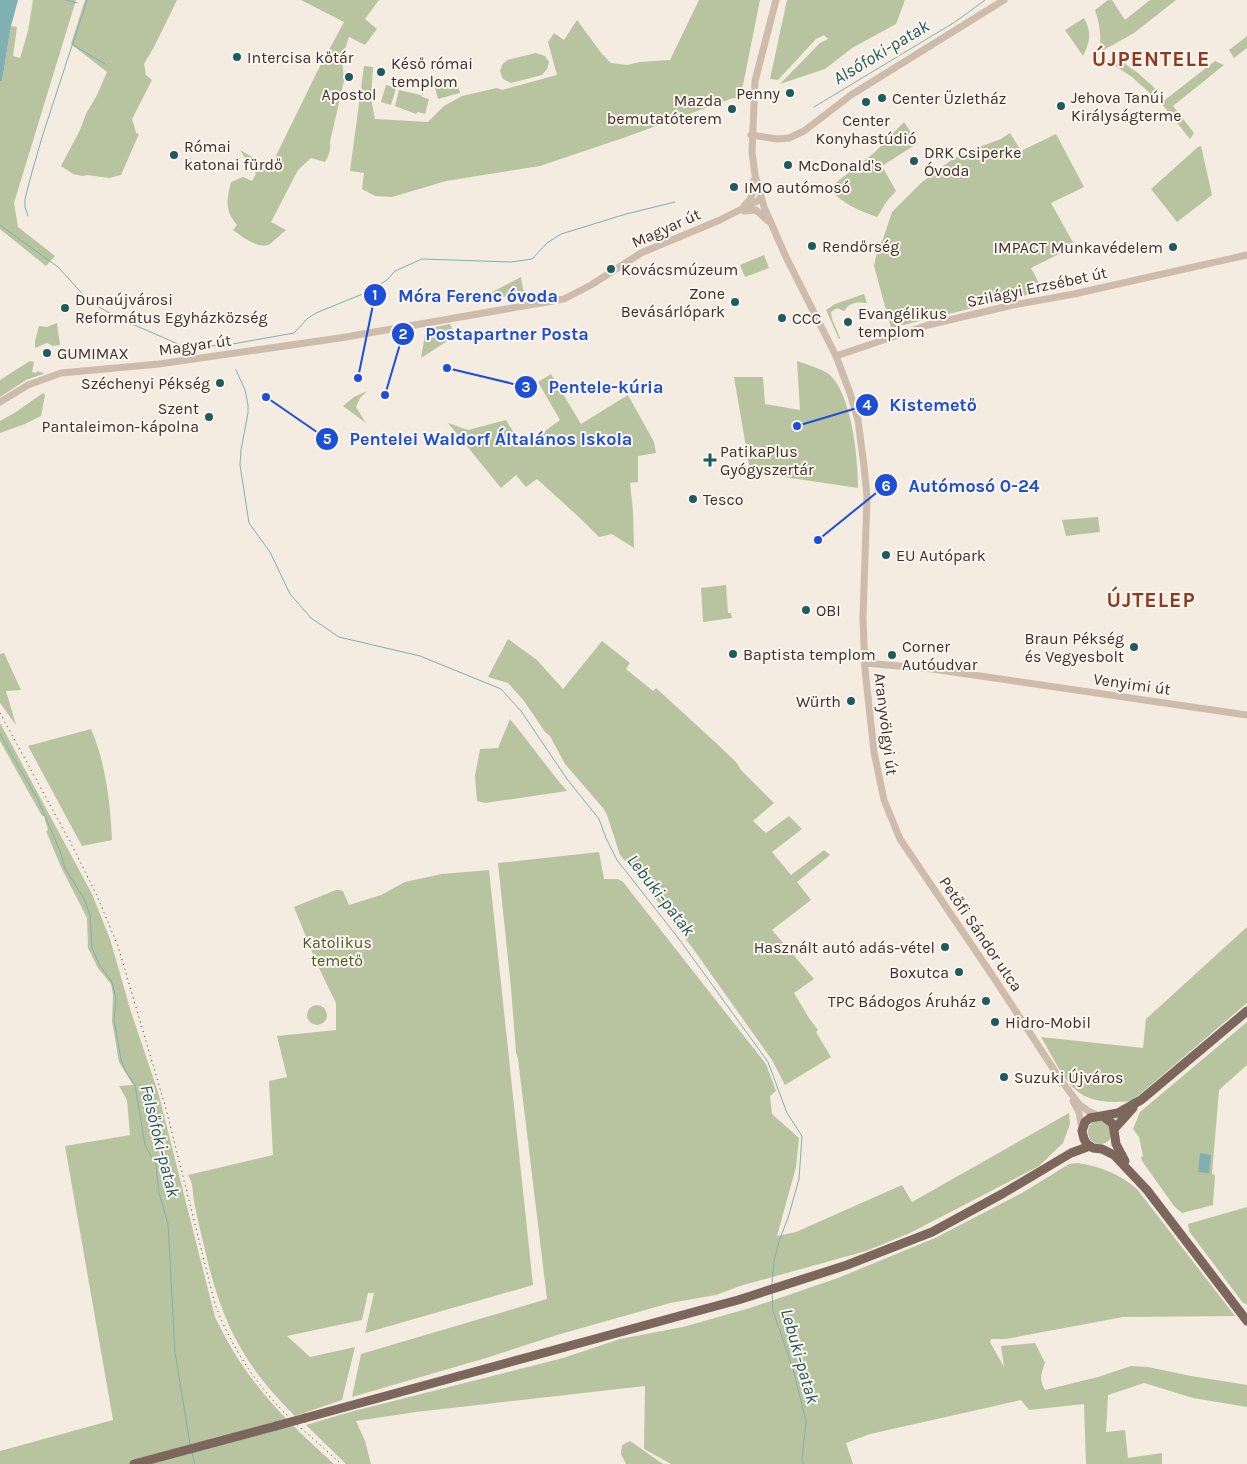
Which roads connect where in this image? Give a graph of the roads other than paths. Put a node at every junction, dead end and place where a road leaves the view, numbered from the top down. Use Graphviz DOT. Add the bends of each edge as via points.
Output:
graph roads {
  1 [pos="776,0"];
  2 [pos="1004,0"];
  3 [pos="752,136"];
  4 [pos="764,138"];
  5 [pos="752,146"];
  6 [pos="755,174"];
  7 [pos="762,199"];
  8 [pos="736,212"];
  9 [pos="773,228"];
  10 [pos="1247,255"];
  11 [pos="836,356"];
  12 [pos="0,402"];
  13 [pos="865,663"];
  14 [pos="1247,715"];
  15 [pos="889,815"];
  16 [pos="1247,1011"];
  17 [pos="1069,1092"];
  18 [pos="1141,1100"];
  19 [pos="1101,1116"];
  20 [pos="1115,1128"];
  21 [pos="1082,1131"];
  22 [pos="1114,1138"];
  23 [pos="1090,1146"];
  24 [pos="1102,1148"];
  25 [pos="1051,1164"];
  26 [pos="1133,1174"];
  27 [pos="1247,1321"];
  28 [pos="134,1464"];
  1 -- 3 [label="street, Aranyvölgyi út" via="755,82"];
  2 -- 4 [label="street" via="851,95 804,131 789,138"];
  3 -- 4 [label="street"];
  3 -- 5 [label="street, Aranyvölgyi út"];
  4 -- 5 [label="street"];
  5 -- 6 [label="street, Aranyvölgyi út"];
  6 -- 7 [label="street, Aranyvölgyi út"];
  6 -- 8 [label="street" via="751,198"];
  7 -- 8 [label="street, Magyar út"];
  7 -- 9 [label="street, Aranyvölgyi út"];
  8 -- 9 [label="street" via="756,210"];
  8 -- 12 [label="street, Magyar út" via="641,253 564,299 340,338 159,364 60,373 28,385"];
  9 -- 11 [label="street, Aranyvölgyi út"];
  10 -- 11 [label="street, Szilágyi Erzsébet út" via="928,325"];
  11 -- 13 [label="street, Aranyvölgyi út" via="858,420 864,466 867,506"];
  13 -- 14 [label="street, Venyimi út" via="932,669"];
  13 -- 15 [label="street, Aranyvölgyi út" via="874,752"];
  15 -- 17 [label="street, Petőfi Sándor utca" via="912,858"];
  16 -- 18 [label="main road"];
  17 -- 19 [label="street, Petőfi Sándor utca" via="1084,1108"];
  17 -- 21 [label="street, Petőfi Sándor utca" via="1079,1112"];
  18 -- 19 [label="main road" via="1118,1113"];
  18 -- 20 [label="main road"];
  19 -- 20 [label="main road" via="1111,1121"];
  19 -- 21 [label="main road" via="1088,1120"];
  20 -- 22 [label="main road"];
  21 -- 23 [label="main road"];
  21 -- 25 [label="main road" via="1074,1146"];
  22 -- 24 [label="main road" via="1110,1145"];
  22 -- 26 [label="main road"];
  23 -- 24 [label="main road"];
  23 -- 25 [label="main road"];
  24 -- 26 [label="main road"];
  25 -- 28 [label="main road, bridge" via="925,1235 771,1290"];
  26 -- 27 [label="main road"];
}
